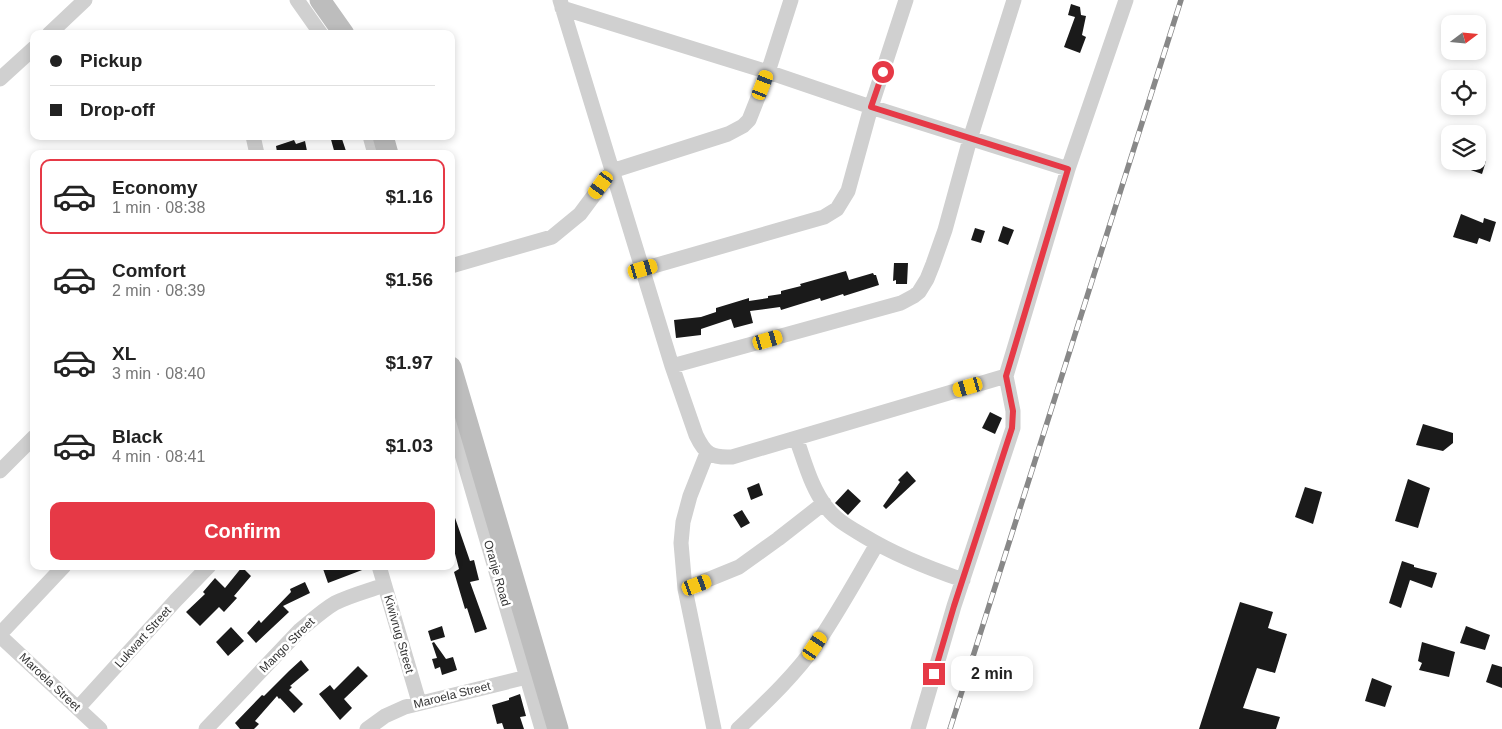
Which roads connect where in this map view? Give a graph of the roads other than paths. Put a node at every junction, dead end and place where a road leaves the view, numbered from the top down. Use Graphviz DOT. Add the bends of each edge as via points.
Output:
graph roads {
  1 [pos="85,0"];
  2 [pos="297,0"];
  3 [pos="320,0"];
  4 [pos="791,0"];
  5 [pos="906,0"];
  6 [pos="1014,0"];
  7 [pos="1126,0"];
  8 [pos="561,4"];
  9 [pos="53,30"];
  10 [pos="318,30"];
  11 [pos="341,30"];
  12 [pos="30,52"];
  13 [pos="768,72"];
  14 [pos="0,79"];
  15 [pos="871,107"];
  16 [pos="970,139"];
  17 [pos="1068,169"];
  18 [pos="612,171"];
  19 [pos="455,265"];
  20 [pos="643,269"];
  21 [pos="672,366"];
  22 [pos="1006,376"];
  23 [pos="455,382"];
  24 [pos="455,429"];
  25 [pos="796,438"];
  26 [pos="30,441"];
  27 [pos="708,453"];
  28 [pos="0,471"];
  29 [pos="824,503"];
  30 [pos="877,544"];
  31 [pos="60,570"];
  32 [pos="205,570"];
  33 [pos="380,570"];
  34 [pos="963,580"];
  35 [pos="384,585"];
  36 [pos="685,589"];
  37 [pos="0,635"];
  38 [pos="534,675"];
  39 [pos="419,702"];
  40 [pos="78,708"];
  41 [pos="716,726"];
  42 [pos="100,729"];
  43 [pos="206,729"];
  44 [pos="367,729"];
  45 [pos="542,729"];
  46 [pos="558,729"];
  47 [pos="738,729"];
  48 [pos="918,729"];
  1 -- 9 [label="street"];
  2 -- 10 [label="street"];
  3 -- 11 [label="street"];
  4 -- 13 [label="street"];
  5 -- 15 [label="street"];
  6 -- 16 [label="street"];
  7 -- 17 [label="street"];
  8 -- 13 [label="street"];
  8 -- 18 [label="street"];
  12 -- 14 [label="street"];
  13 -- 15 [label="street"];
  13 -- 18 [label="street" via="751,115 743,126 728,134"];
  15 -- 16 [label="street"];
  15 -- 20 [label="street" via="848,191 832,213"];
  16 -- 17 [label="street"];
  16 -- 21 [label="street" via="945,230 927,279 914,296 901,303"];
  17 -- 22 [label="street"];
  18 -- 19 [label="street" via="580,214 552,237"];
  18 -- 20 [label="street"];
  20 -- 21 [label="street"];
  21 -- 27 [label="street" via="696,435"];
  22 -- 25 [label="street"];
  22 -- 34 [label="street" via="1013,411 1012,428"];
  23 -- 38 [label="street"];
  24 -- 38 [label="street, Oranje Road"];
  25 -- 27 [label="street" via="732,457"];
  25 -- 29 [label="street" via="811,480"];
  26 -- 28 [label="street"];
  27 -- 36 [label="street" via="683,522 681,543"];
  29 -- 30 [label="street" via="845,525"];
  29 -- 36 [label="street" via="739,567"];
  30 -- 34 [label="street"];
  30 -- 47 [label="street" via="815,646"];
  31 -- 37 [label="street"];
  32 -- 40 [label="street, Lukwart Street"];
  33 -- 35 [label="street, Kiwivrug Street"];
  34 -- 48 [label="street"];
  35 -- 39 [label="street, Kiwivrug Street"];
  35 -- 43 [label="street, Mango Street" via="355,594 316,616"];
  36 -- 41 [label="street"];
  37 -- 40 [label="street, Maroela Street"];
  38 -- 39 [label="street, Maroela Street"];
  38 -- 45 [label="street, Oranje Road"];
  38 -- 46 [label="street"];
  39 -- 44 [label="street, Maroela Street" via="385,716"];
  40 -- 42 [label="street, Maroela Street"];
}
